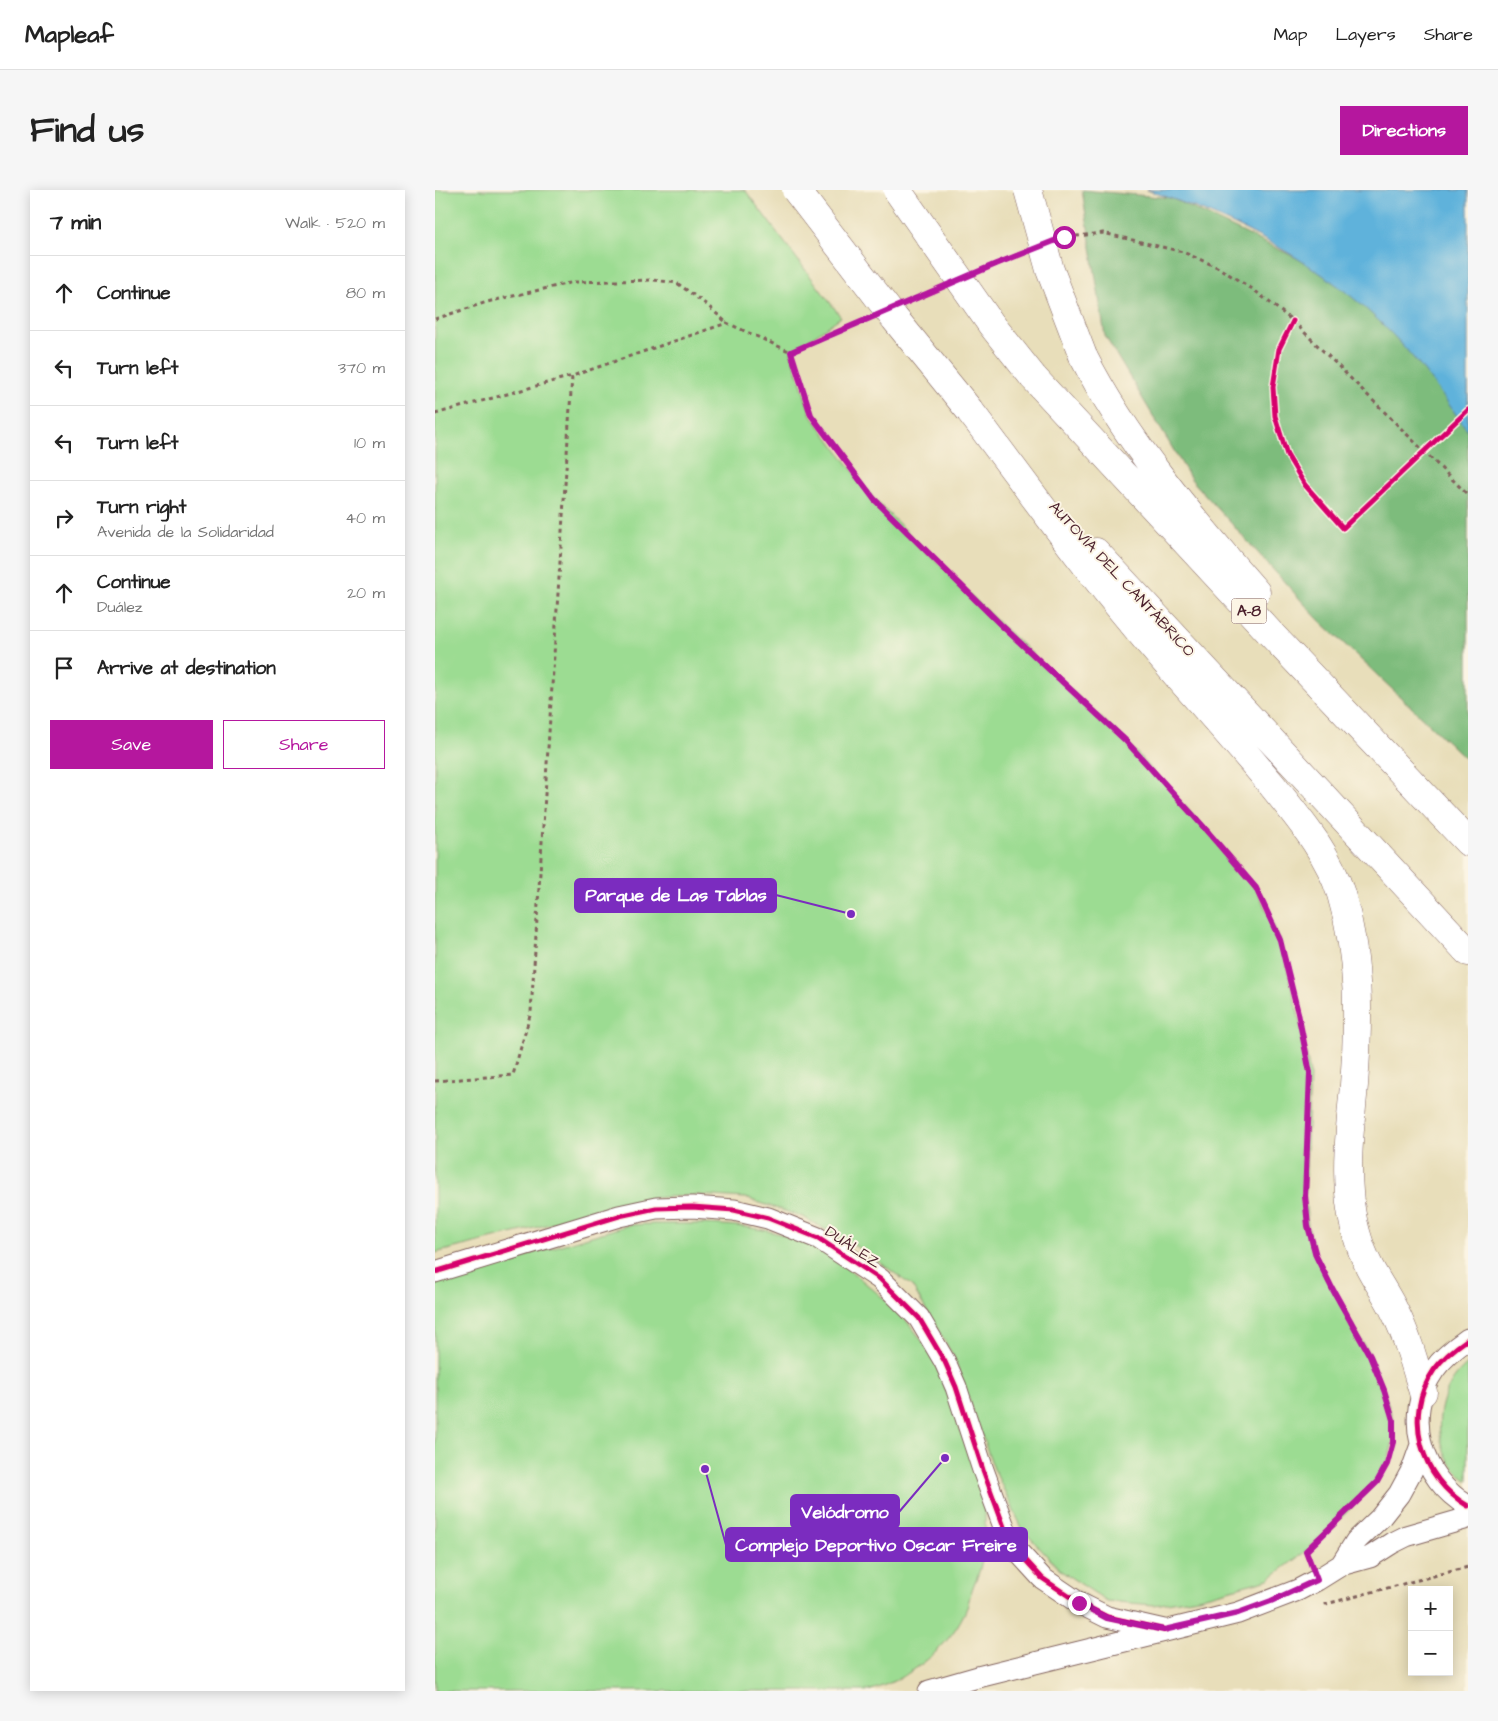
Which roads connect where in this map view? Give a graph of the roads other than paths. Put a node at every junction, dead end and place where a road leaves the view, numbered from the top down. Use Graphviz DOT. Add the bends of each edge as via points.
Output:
graph roads {
  1 [pos="796,190"];
  2 [pos="897,190"];
  3 [pos="1028,190"];
  4 [pos="970,411"];
  5 [pos="1468,833"];
  6 [pos="1468,842"];
  7 [pos="1468,952"];
  8 [pos="435,1272"];
  9 [pos="1468,1339"];
  10 [pos="1423,1392"];
  11 [pos="1421,1445"];
  12 [pos="1468,1506"];
  13 [pos="1468,1518"];
  14 [pos="1341,1565"];
  15 [pos="1164,1630"];
  16 [pos="929,1691"];
  1 -- 4 [label="highway, AUTOVÍA DEL CANTÁBRICO, bridge"];
  2 -- 6 [label="highway, A-8, bridge" via="985,316 1033,377"];
  3 -- 5 [label="highway, bridge" via="1050,270 1083,356 1123,425 1225,557"];
  4 -- 7 [label="highway, AUTOVÍA DEL CANTÁBRICO" via="1083,538"];
  4 -- 10 [label="highway" via="1139,632 1232,737 1311,834 1328,862 1349,924 1358,990 1348,1164 1352,1215 1362,1251 1405,1333"];
  8 -- 15 [label="street, DUÁLEZ" via="619,1216 656,1208 734,1210 768,1218 818,1238 879,1279 919,1318 956,1387 1010,1543 1041,1578 1079,1603 1107,1618"];
  9 -- 10 [label="street" via="1433,1371"];
  10 -- 11 [label="street" via="1418,1427"];
  11 -- 12 [label="street" via="1437,1480"];
  11 -- 14 [label="street" via="1399,1494 1356,1541"];
  13 -- 14 [label="street" via="1406,1536 1369,1557"];
  14 -- 15 [label="street" via="1271,1601 1238,1613"];
  15 -- 16 [label="street"];
}
